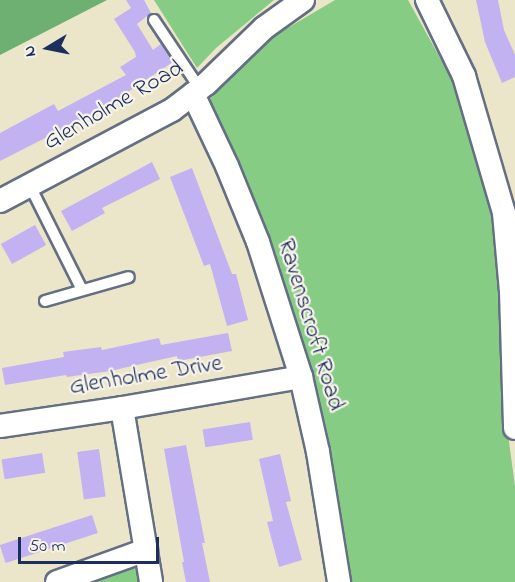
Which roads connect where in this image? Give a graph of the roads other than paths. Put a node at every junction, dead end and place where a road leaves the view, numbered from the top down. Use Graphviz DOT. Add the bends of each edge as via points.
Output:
graph roads {
  1 [pos="303,0"];
  2 [pos="427,0"];
  3 [pos="154,20"];
  4 [pos="196,92"];
  5 [pos="30,186"];
  6 [pos="0,201"];
  7 [pos="509,212"];
  8 [pos="129,276"];
  9 [pos="82,290"];
  10 [pos="45,301"];
  11 [pos="301,376"];
  12 [pos="122,408"];
  13 [pos="0,426"];
  14 [pos="515,428"];
  15 [pos="146,550"];
  16 [pos="57,582"];
  17 [pos="151,582"];
  18 [pos="339,582"];
  1 -- 4 [label="street, Glenholme Road" via="264,28"];
  2 -- 7 [label="street" via="464,76"];
  3 -- 4 [label="lane"];
  4 -- 5 [label="street, Glenholme Road" via="149,123"];
  4 -- 11 [label="street, Ravenscroft Road" via="258,242"];
  5 -- 6 [label="street, Glenholme Road"];
  5 -- 9 [label="lane"];
  7 -- 14 [label="street"];
  8 -- 9 [label="lane"];
  9 -- 10 [label="lane"];
  11 -- 12 [label="street, Glenholme Drive"];
  11 -- 18 [label="street, Ravenscroft Road"];
  12 -- 13 [label="street, Glenholme Drive"];
  12 -- 15 [label="street"];
  15 -- 16 [label="street"];
  15 -- 17 [label="street"];
}
